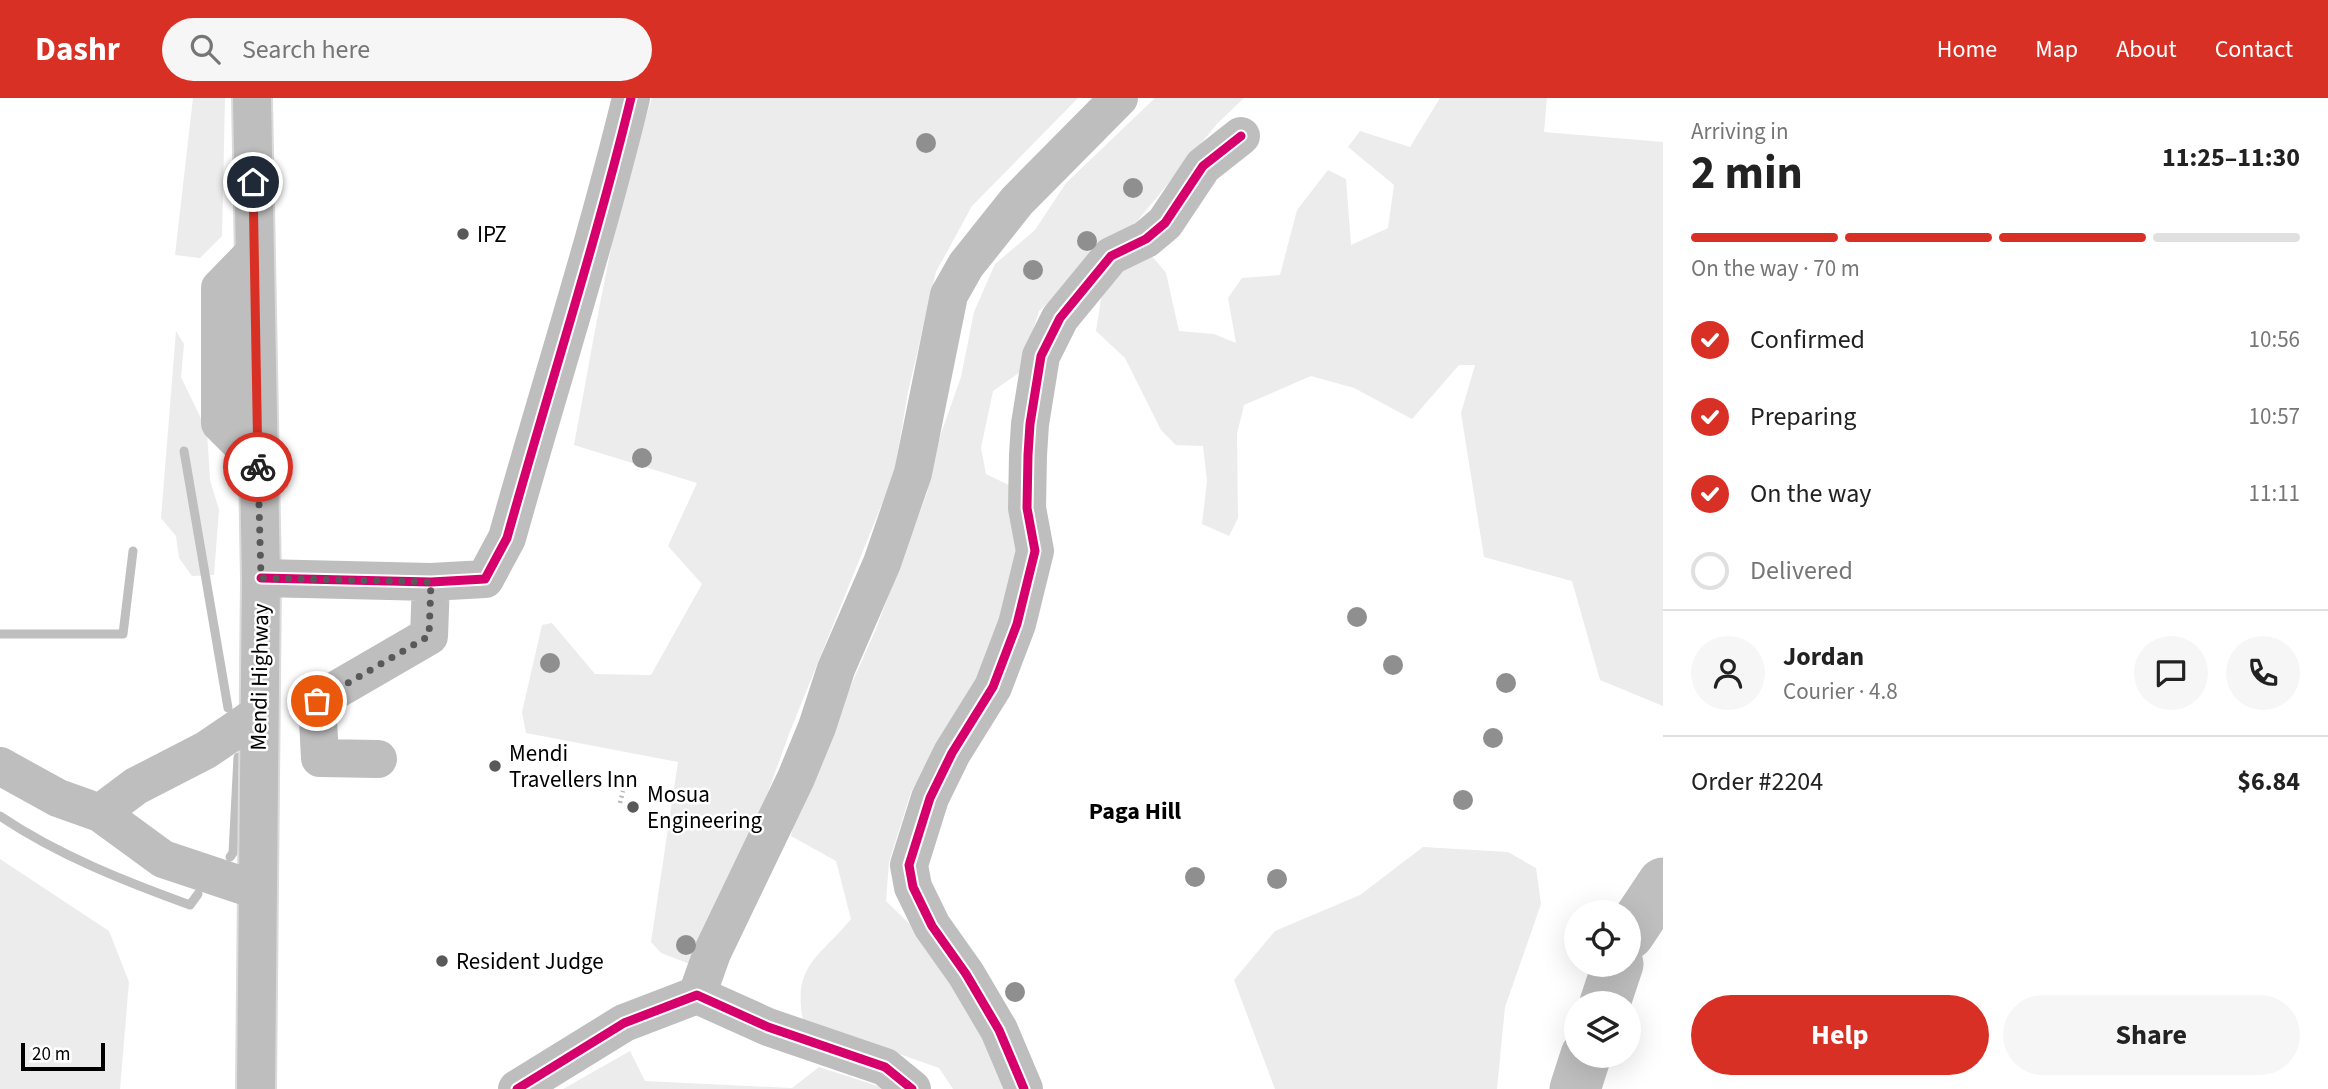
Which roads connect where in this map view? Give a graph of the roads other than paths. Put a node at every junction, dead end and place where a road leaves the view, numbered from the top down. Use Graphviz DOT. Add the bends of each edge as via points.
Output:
graph roads {
  1 [pos="252,98"];
  2 [pos="631,98"];
  3 [pos="1119,98"];
  4 [pos="1241,136"];
  5 [pos="261,578"];
  6 [pos="431,582"];
  7 [pos="259,714"];
  8 [pos="378,759"];
  9 [pos="0,766"];
  10 [pos="100,813"];
  11 [pos="256,890"];
  12 [pos="697,995"];
  13 [pos="256,1089"];
  14 [pos="517,1089"];
  15 [pos="912,1089"];
  16 [pos="1024,1089"];
  1 -- 5 [label="street, Mendi Highway"];
  2 -- 6 [label="street" via="507,538 485,579"];
  3 -- 12 [label="street" via="1017,201 966,265 949,295 913,473 883,563 836,669 796,778 712,953"];
  4 -- 16 [label="street" via="1202,166 1165,223 1146,239 1111,256 1095,273 1060,318 1041,356 1028,455 1027,508 1035,551 1017,624 993,687 952,752 930,798 909,865 913,887 932,926 999,1030"];
  5 -- 6 [label="street"];
  5 -- 7 [label="street, Mendi Highway"];
  6 -- 8 [label="street" via="429,636 317,701 320,758"];
  7 -- 10 [label="street" via="206,750 136,786"];
  7 -- 11 [label="street, Mendi Highway"];
  9 -- 10 [label="street" via="58,798"];
  10 -- 11 [label="street" via="163,859"];
  11 -- 13 [label="street, Mendi Highway"];
  12 -- 14 [label="street" via="624,1023"];
  12 -- 15 [label="street" via="768,1027 885,1068"];
}
